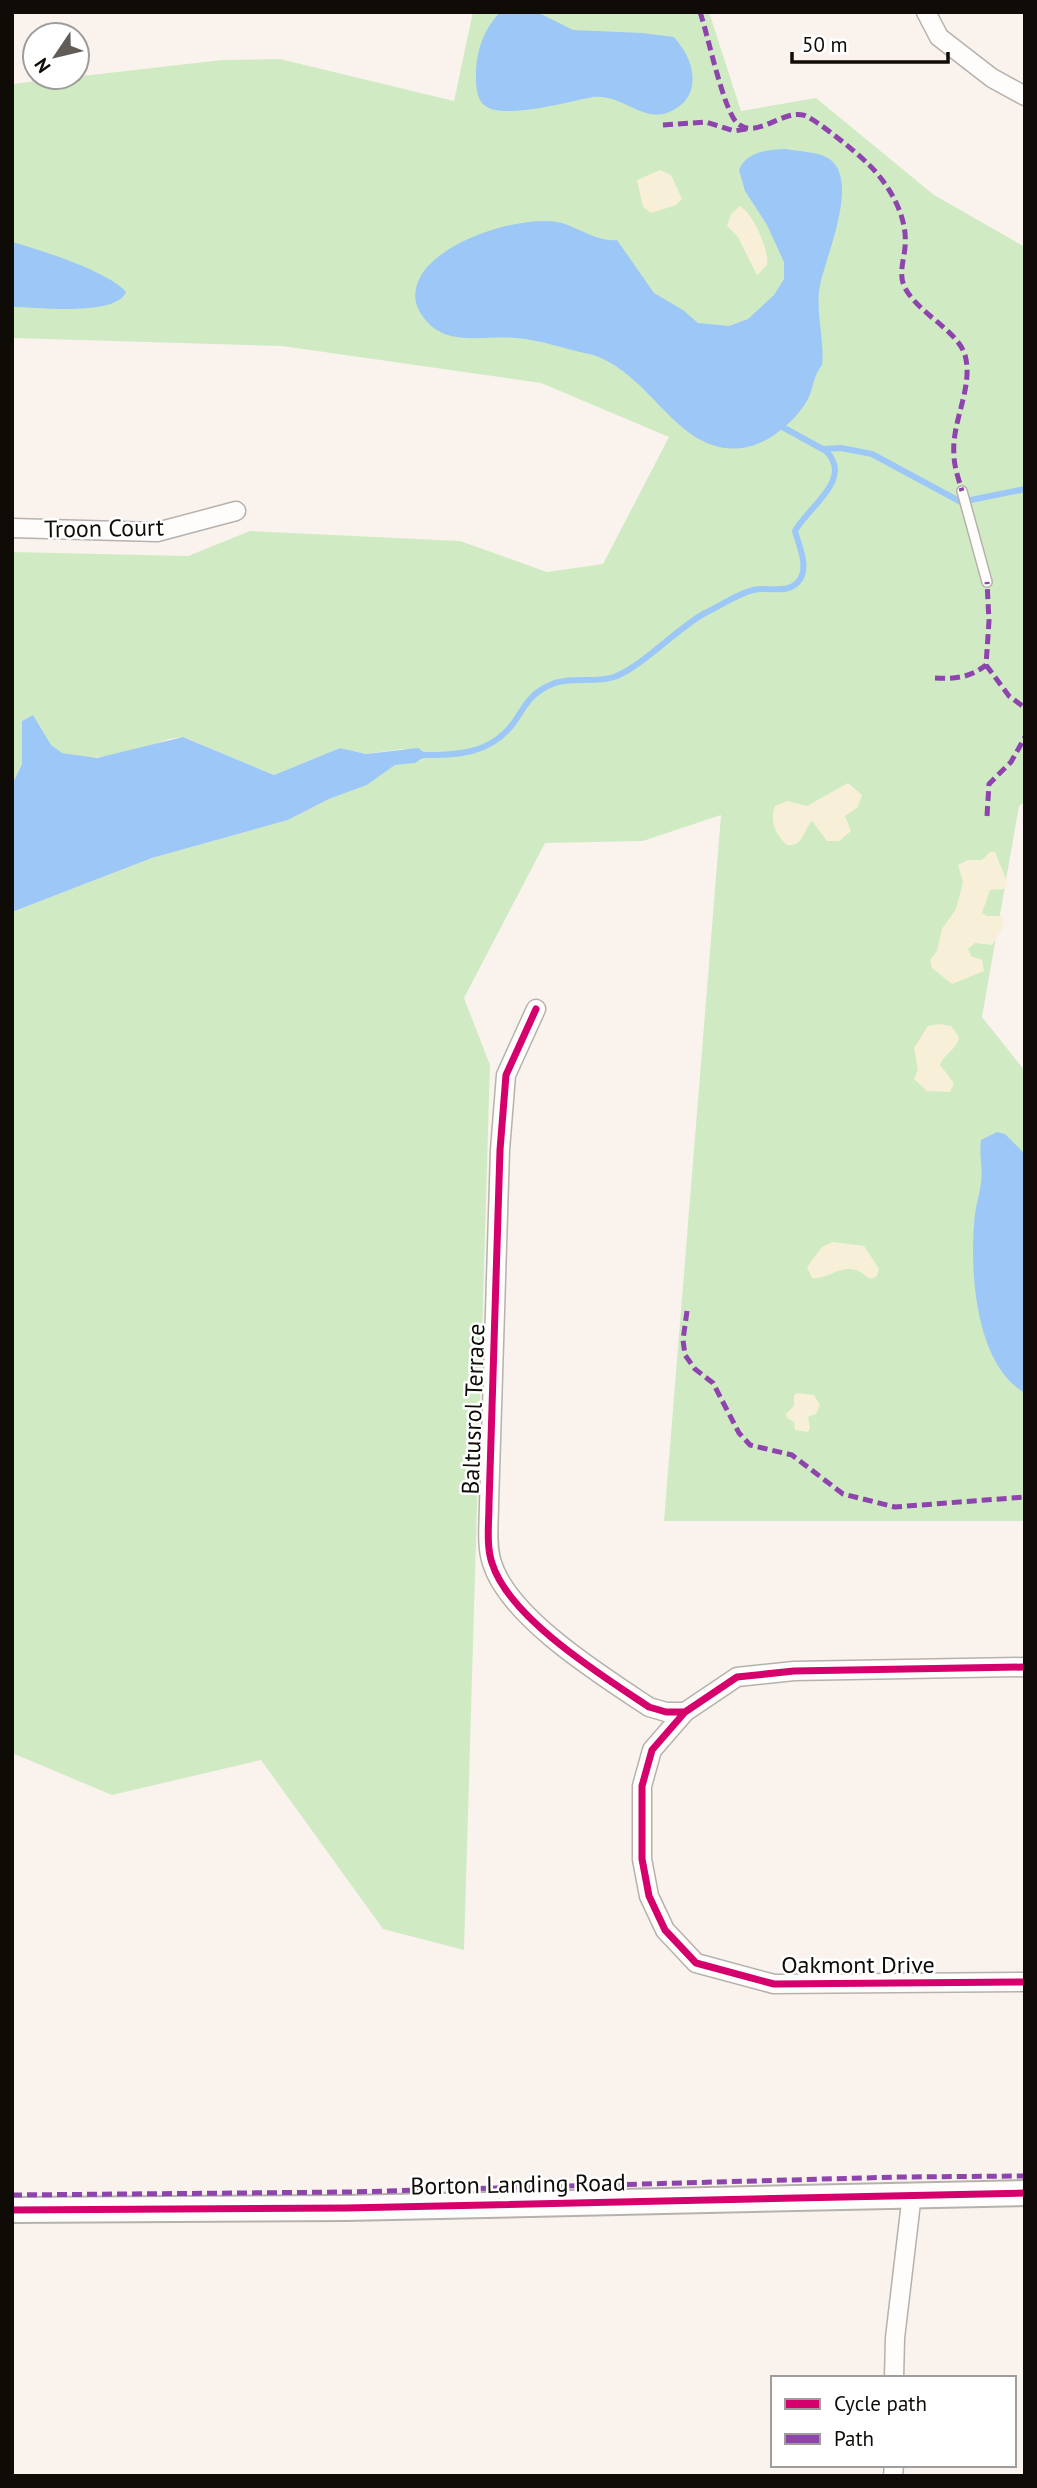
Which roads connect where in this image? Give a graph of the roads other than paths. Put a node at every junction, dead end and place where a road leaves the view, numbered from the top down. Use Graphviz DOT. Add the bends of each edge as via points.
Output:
graph roads {
  1 [pos="926,12"];
  2 [pos="1025,96"];
  3 [pos="962,491"];
  4 [pos="236,511"];
  5 [pos="12,528"];
  6 [pos="986,582"];
  7 [pos="536,1009"];
  8 [pos="1025,1667"];
  9 [pos="685,1713"];
  10 [pos="1025,1982"];
  11 [pos="1025,2193"];
  12 [pos="912,2194"];
  13 [pos="12,2210"];
  14 [pos="894,2376"];
  1 -- 2 [label="street" via="939,37 992,78"];
  3 -- 6 [label="lane"];
  4 -- 5 [label="street, Troon Court" via="157,532"];
  7 -- 9 [label="street, Baltusrol Terrace" via="506,1074 490,1559 498,1580 527,1618 649,1707"];
  8 -- 9 [label="street, Oakmont Drive" via="794,1671 737,1677"];
  9 -- 10 [label="street, Oakmont Drive" via="652,1750 642,1786 642,1859 649,1896 665,1930 696,1963 774,1984"];
  11 -- 12 [label="street, Borton Landing Road"];
  12 -- 13 [label="street, Borton Landing Road"];
  12 -- 14 [label="street"];
}
